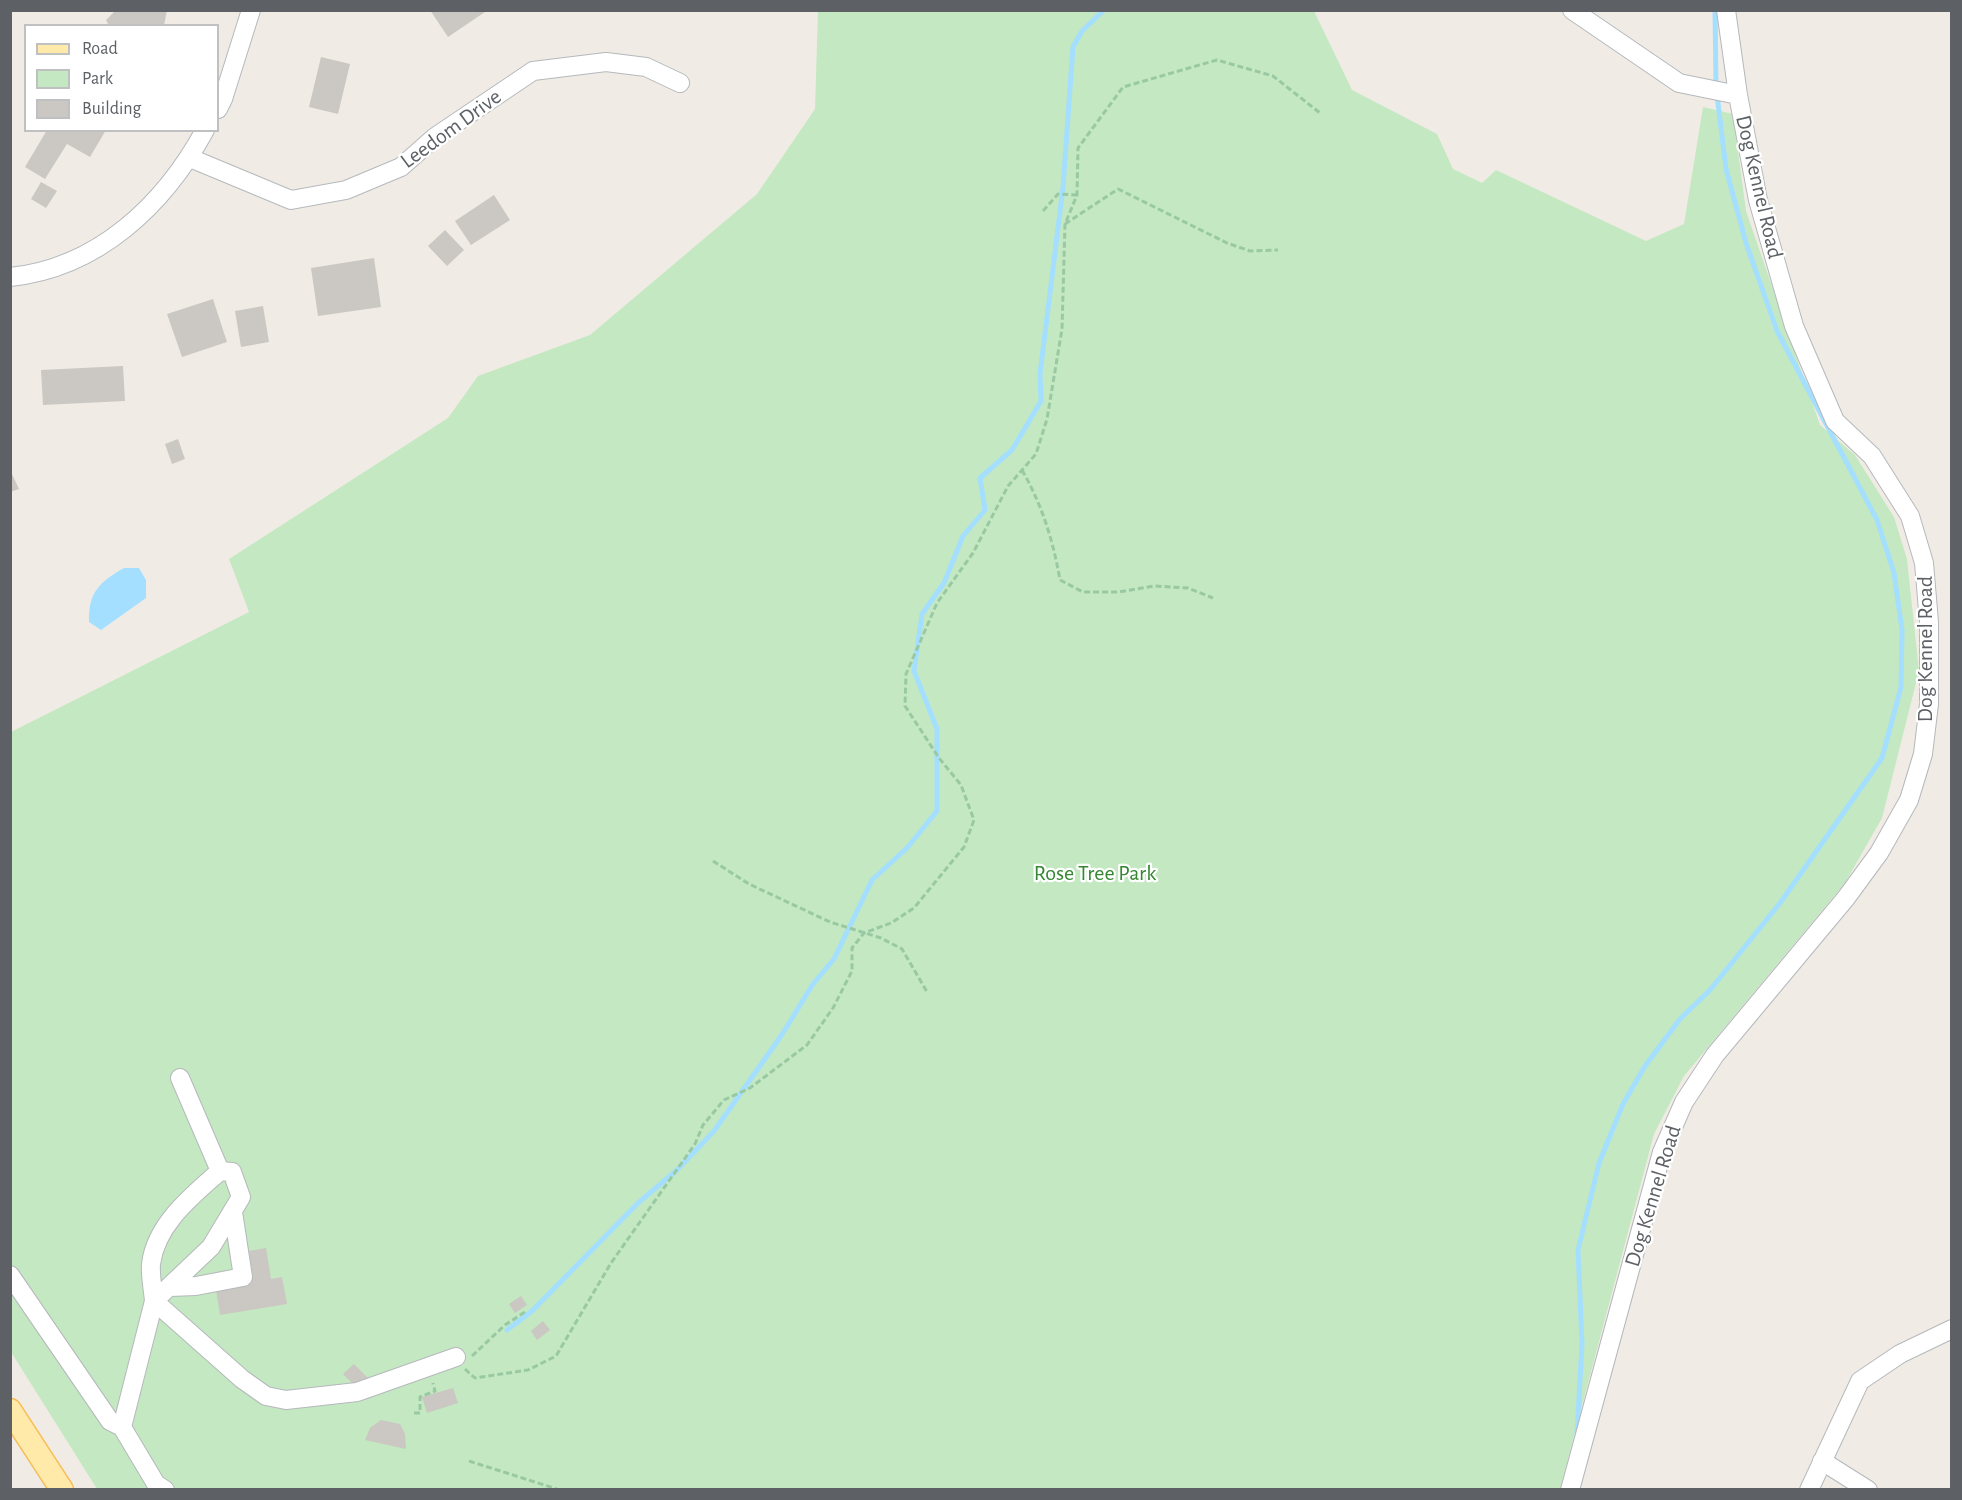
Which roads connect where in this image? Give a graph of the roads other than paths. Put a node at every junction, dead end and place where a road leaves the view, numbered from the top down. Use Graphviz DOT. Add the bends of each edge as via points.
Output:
graph roads {
  1 [pos="251,10"];
  2 [pos="1572,10"];
  3 [pos="1726,10"];
  4 [pos="680,83"];
  5 [pos="1738,95"];
  6 [pos="219,107"];
  7 [pos="204,132"];
  8 [pos="190,158"];
  9 [pos="10,277"];
  10 [pos="180,1078"];
  11 [pos="220,1172"];
  12 [pos="233,1212"];
  13 [pos="10,1275"];
  14 [pos="170,1287"];
  15 [pos="154,1301"];
  16 [pos="1952,1329"];
  17 [pos="460,1362"];
  18 [pos="10,1410"];
  19 [pos="122,1427"];
  20 [pos="1822,1461"];
  21 [pos="62,1490"];
  22 [pos="165,1490"];
  23 [pos="1570,1490"];
  24 [pos="1809,1490"];
  25 [pos="1868,1490"];
  1 -- 6 [label="street"];
  2 -- 5 [label="street" via="1679,83"];
  3 -- 5 [label="street, Dog Kennel Road"];
  4 -- 8 [label="street, Leedom Drive" via="646,67 606,62 533,71 435,137 401,167 346,190 291,200"];
  5 -- 23 [label="street, Dog Kennel Road" via="1758,200 1794,326 1835,421 1872,456 1910,516 1924,563 1929,704 1923,754 1909,800 1880,853 1715,1055 1684,1102 1662,1152"];
  7 -- 8 [label="street"];
  8 -- 9 [label="street" via="138,220 78,261 40,274"];
  10 -- 11 [label="street"];
  11 -- 12 [label="street" via="232,1172 241,1197"];
  11 -- 15 [label="street" via="169,1221 154,1247"];
  12 -- 14 [label="street" via="211,1246"];
  12 -- 14 [label="street" via="243,1277"];
  13 -- 19 [label="street" via="110,1421"];
  14 -- 15 [label="street"];
  15 -- 17 [label="street" via="266,1396 286,1400 357,1392 426,1368"];
  15 -- 19 [label="street"];
  16 -- 20 [label="street" via="1900,1354 1860,1381"];
  18 -- 21 [label="main road"];
  19 -- 22 [label="street" via="156,1484"];
  20 -- 24 [label="street"];
  20 -- 25 [label="street"];
}
